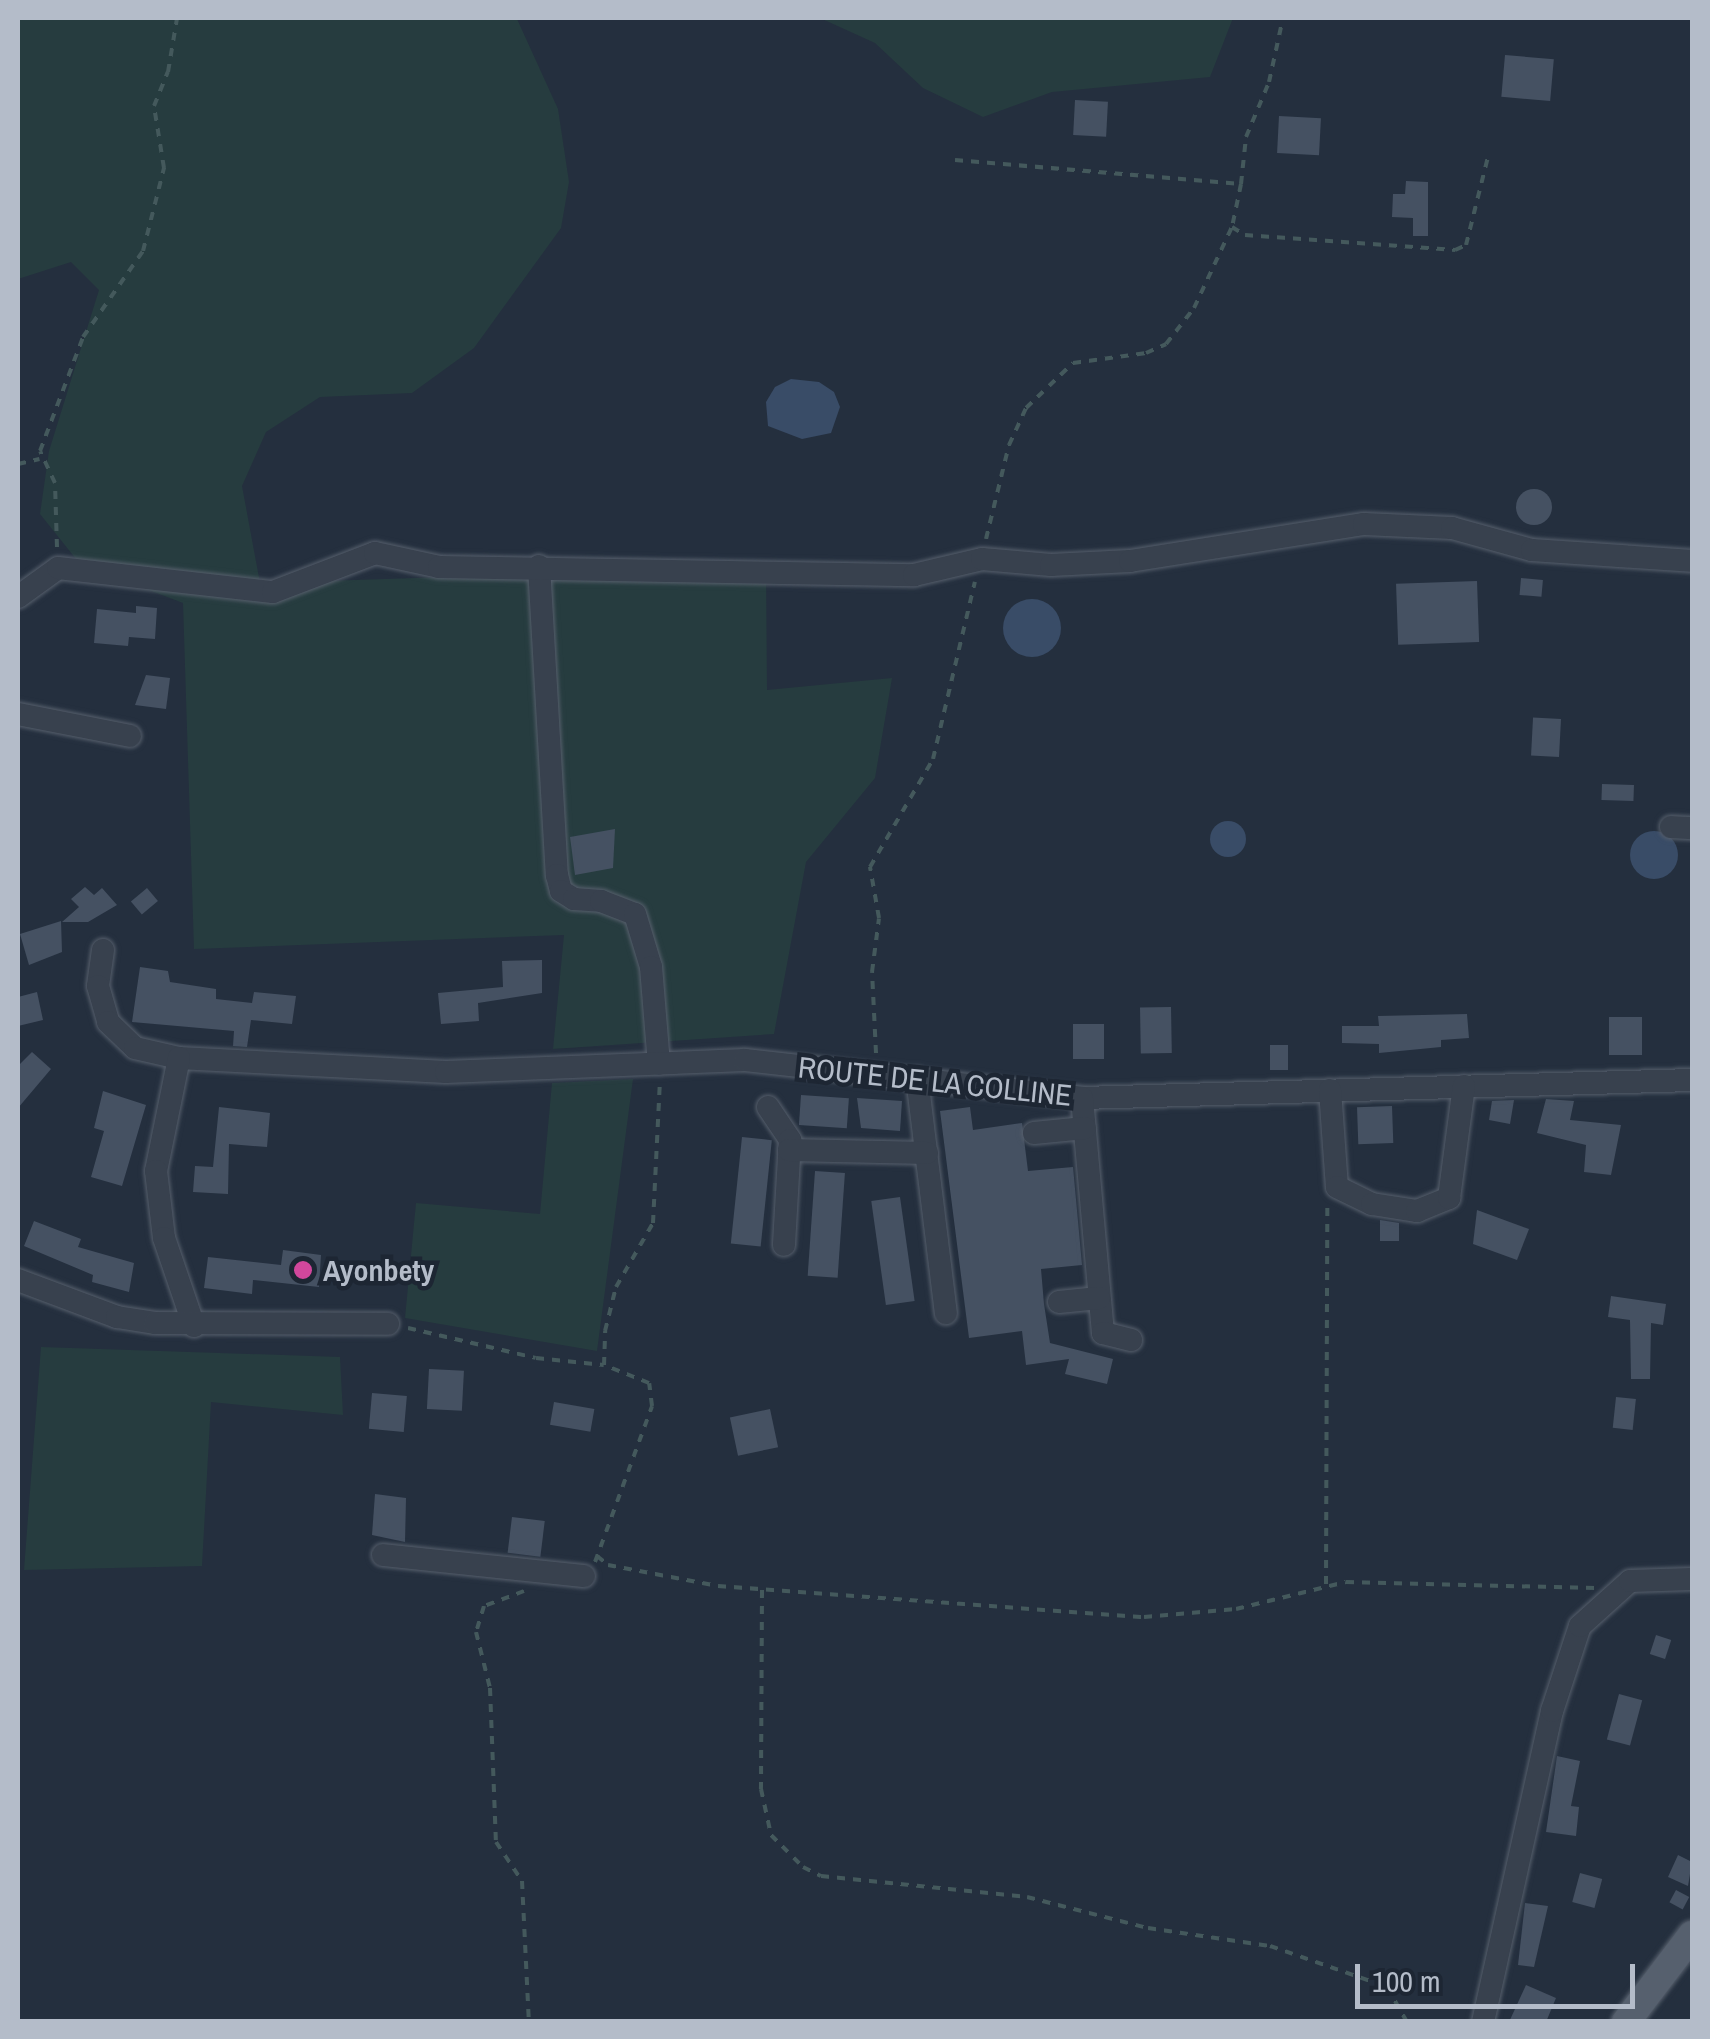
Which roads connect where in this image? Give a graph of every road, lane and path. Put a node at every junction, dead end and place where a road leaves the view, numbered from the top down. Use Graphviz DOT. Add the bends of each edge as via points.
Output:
graph roads {
  1 [pos="176,18"];
  2 [pos="1283,18"];
  3 [pos="1489,152"];
  4 [pos="955,160"];
  5 [pos="1241,184"];
  6 [pos="1232,228"];
  7 [pos="39,459"];
  8 [pos="18,464"];
  9 [pos="982,559"];
  10 [pos="1692,560"];
  11 [pos="539,566"];
  12 [pos="58,568"];
  13 [pos="18,597"];
  14 [pos="18,714"];
  15 [pos="130,736"];
  16 [pos="104,950"];
  17 [pos="178,1058"];
  18 [pos="660,1064"];
  19 [pos="878,1073"];
  20 [pos="917,1078"];
  21 [pos="1692,1080"];
  22 [pos="1464,1086"];
  23 [pos="1330,1090"];
  24 [pos="1082,1098"];
  25 [pos="768,1107"];
  26 [pos="1085,1128"];
  27 [pos="1034,1133"];
  28 [pos="789,1150"];
  29 [pos="927,1154"];
  30 [pos="1327,1203"];
  31 [pos="784,1245"];
  32 [pos="18,1280"];
  33 [pos="1099,1298"];
  34 [pos="1060,1302"];
  35 [pos="946,1313"];
  36 [pos="388,1324"];
  37 [pos="194,1326"];
  38 [pos="1131,1340"];
  39 [pos="604,1365"];
  40 [pos="383,1555"];
  41 [pos="591,1566"];
  42 [pos="1692,1579"];
  43 [pos="1326,1584"];
  44 [pos="540,1588"];
  45 [pos="762,1590"];
  46 [pos="1606,1597"];
  47 [pos="1692,1936"];
  48 [pos="529,2022"];
  49 [pos="1408,2022"];
  50 [pos="1483,2022"];
  51 [pos="1626,2022"];
  1 -- 7 [label="path" via="168,72 154,106 164,168 142,251 84,337"];
  2 -- 5 [label="path" via="1269,82 1246,137"];
  3 -- 6 [label="path" via="1462,249 1320,236 1270,240"];
  4 -- 5 [label="path"];
  5 -- 6 [label="path"];
  6 -- 9 [label="path" via="1194,308 1166,344 1073,363 1026,408 1009,445"];
  7 -- 8 [label="path"];
  7 -- 12 [label="path" via="56,483"];
  9 -- 10 [label="street" via="1100,563 1342,526 1410,524 1532,550"];
  9 -- 11 [label="street" via="914,575 841,577"];
  9 -- 19 [label="path" via="932,759 870,867 879,918 872,972"];
  11 -- 12 [label="street" via="439,568 375,553 273,592"];
  11 -- 18 [label="street" via="557,875 561,891 574,900 602,901 635,914 651,968"];
  12 -- 13 [label="street"];
  14 -- 15 [label="street"];
  16 -- 17 [label="street, ROUTE DE LA COLLINE" via="98,986 108,1022 135,1048"];
  17 -- 18 [label="street, ROUTE DE LA COLLINE" via="446,1072"];
  17 -- 37 [label="street" via="156,1171 164,1238"];
  18 -- 19 [label="street, ROUTE DE LA COLLINE" via="745,1060"];
  18 -- 39 [label="path" via="653,1223 612,1298"];
  19 -- 20 [label="street, ROUTE DE LA COLLINE"];
  20 -- 24 [label="street, ROUTE DE LA COLLINE"];
  20 -- 29 [label="street"];
  21 -- 22 [label="street, ROUTE DE LA COLLINE"];
  22 -- 23 [label="street, ROUTE DE LA COLLINE"];
  22 -- 23 [label="street" via="1449,1198 1416,1212 1372,1204 1337,1186"];
  23 -- 24 [label="street, ROUTE DE LA COLLINE"];
  24 -- 26 [label="street"];
  25 -- 28 [label="street" via="790,1140"];
  26 -- 27 [label="street"];
  26 -- 33 [label="street"];
  28 -- 29 [label="street"];
  28 -- 31 [label="street"];
  29 -- 35 [label="street"];
  30 -- 43 [label="path"];
  32 -- 37 [label="street" via="117,1318"];
  33 -- 34 [label="street"];
  33 -- 38 [label="street" via="1102,1333"];
  36 -- 37 [label="street" via="285,1319"];
  36 -- 39 [label="path" via="536,1358"];
  39 -- 41 [label="path" via="637,1374 653,1394"];
  40 -- 41 [label="street"];
  41 -- 45 [label="path"];
  42 -- 46 [label="street" via="1644,1578"];
  43 -- 45 [label="path" via="1236,1609 1144,1618"];
  43 -- 46 [label="path" via="1590,1585"];
  44 -- 48 [label="path" via="493,1599 476,1632 490,1688 496,1842 522,1881"];
  45 -- 49 [label="path" via="761,1788 771,1835 804,1868 821,1876 1027,1897 1148,1928 1270,1946 1387,1987"];
  46 -- 50 [label="street" via="1580,1626 1552,1711"];
  47 -- 51 [label="main road"];
}
